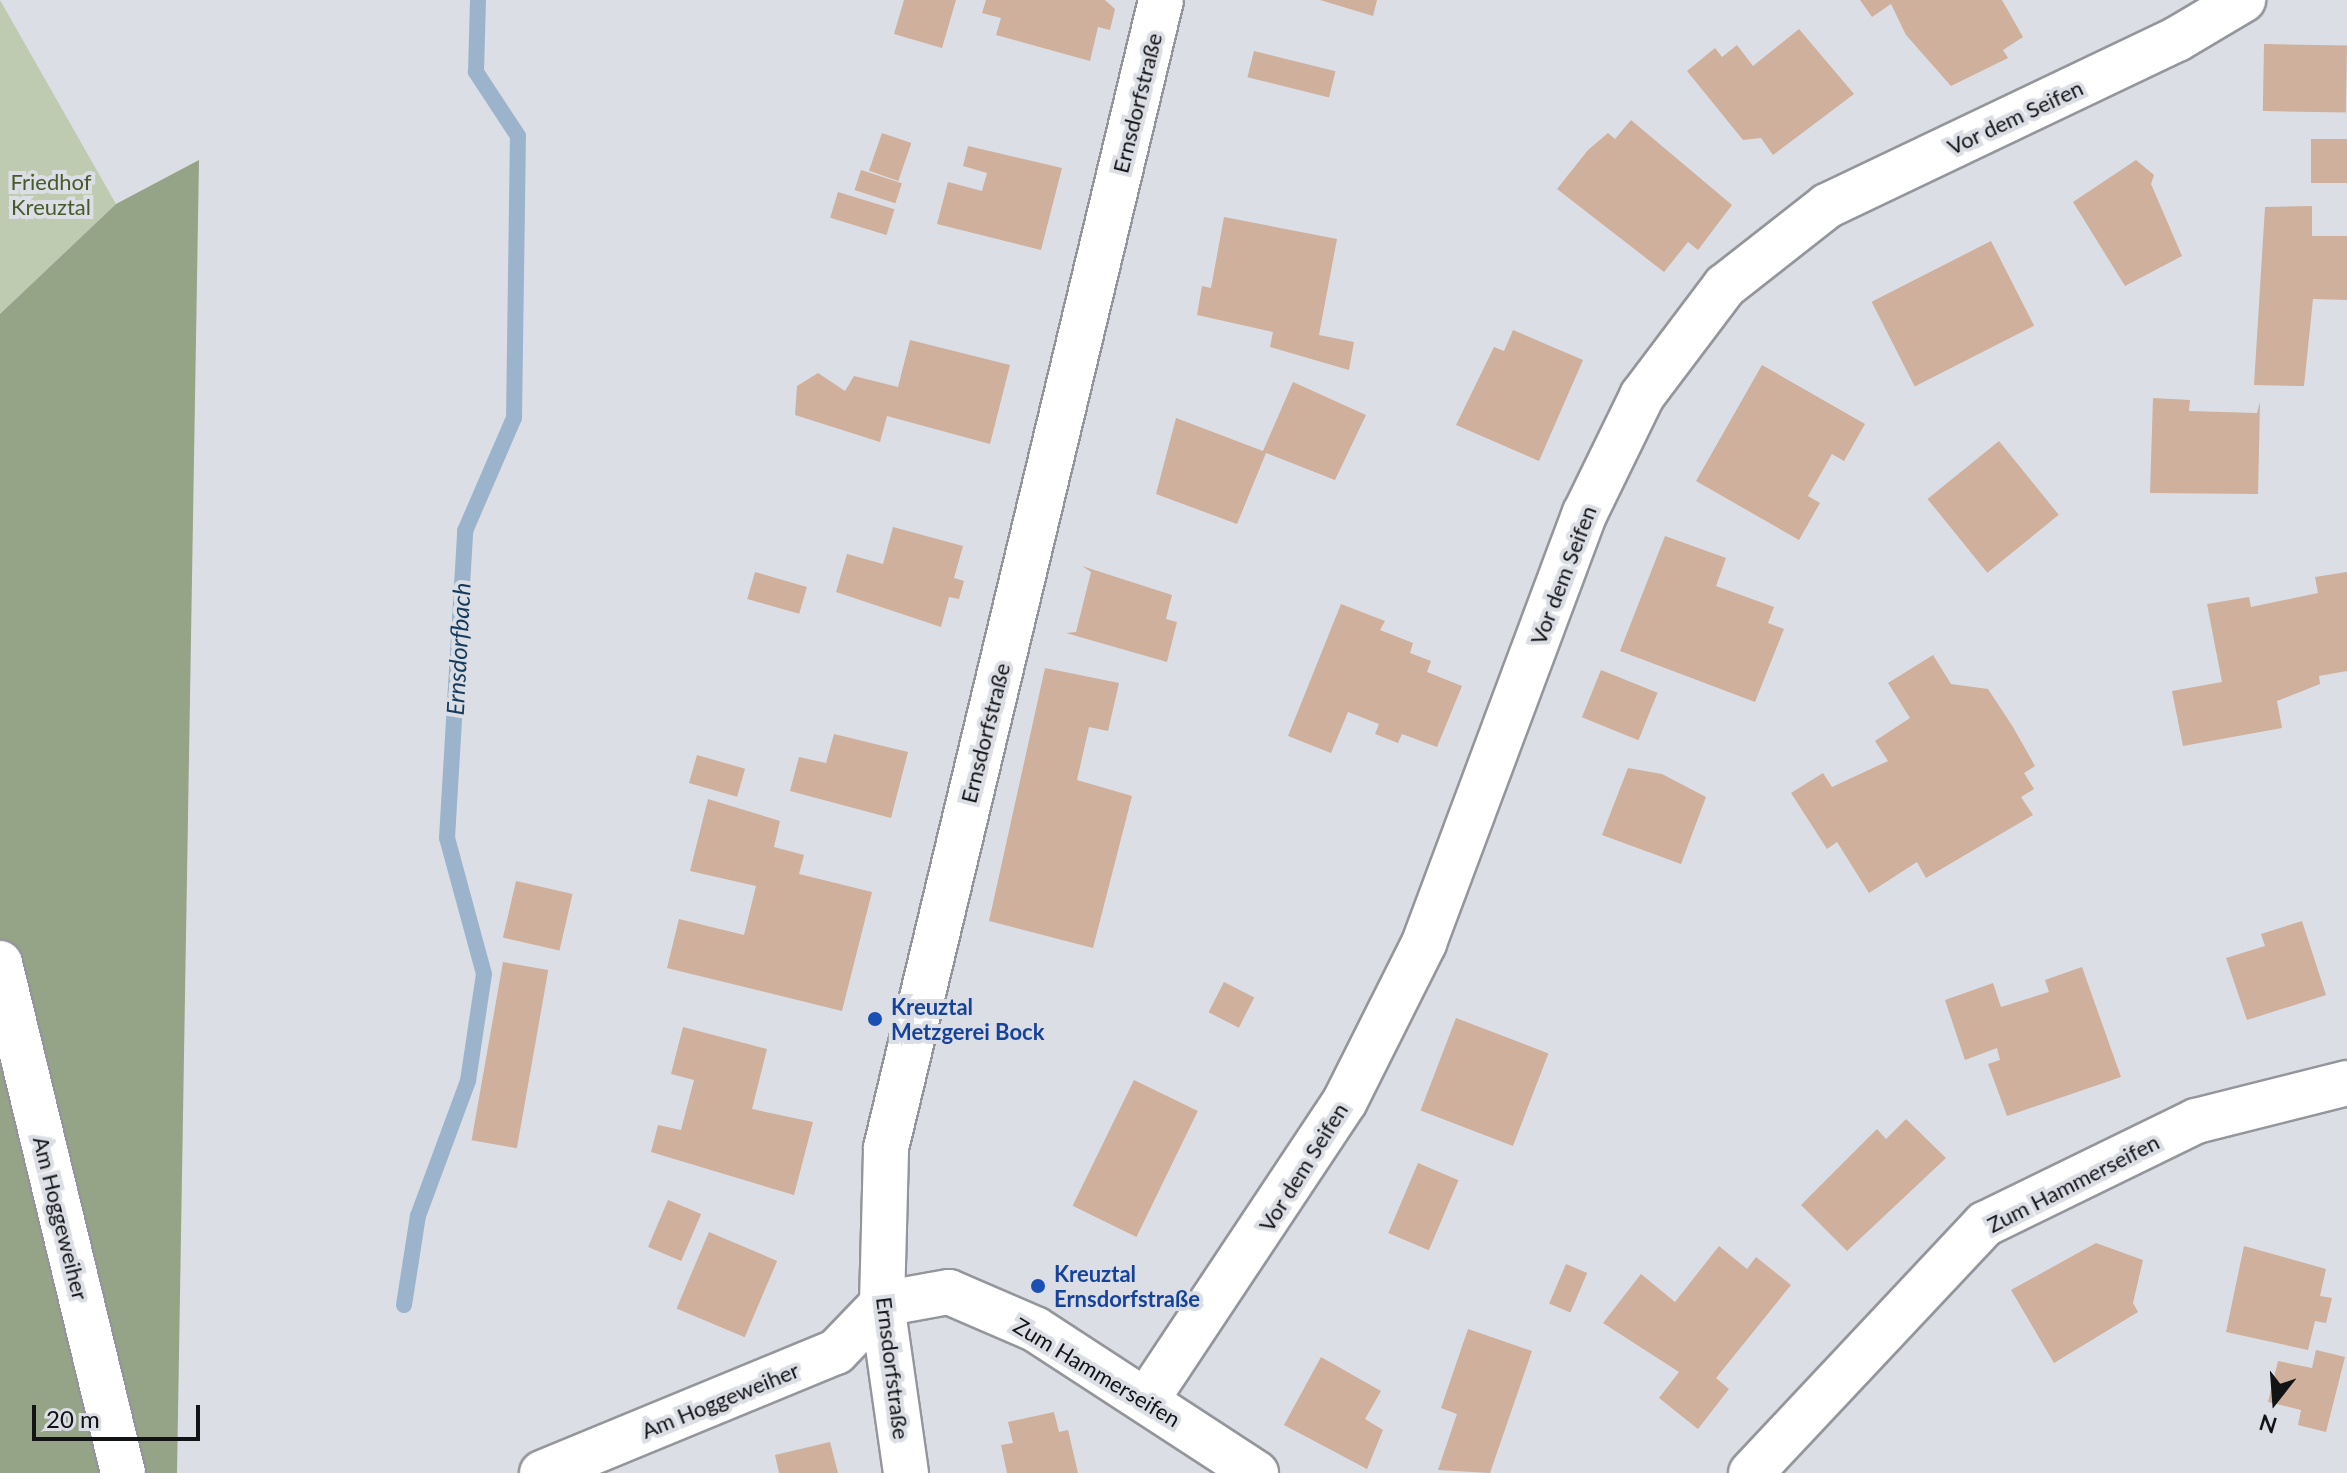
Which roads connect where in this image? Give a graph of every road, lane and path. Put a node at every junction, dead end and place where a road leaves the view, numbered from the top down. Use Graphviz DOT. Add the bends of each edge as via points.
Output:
graph roads {
  1 [pos="1161,0"];
  2 [pos="2243,0"];
  3 [pos="0,963"];
  4 [pos="2347,1083"];
  5 [pos="882,1304"];
  6 [pos="1147,1399"];
  7 [pos="123,1473"];
  8 [pos="542,1473"];
  9 [pos="906,1473"];
  10 [pos="1256,1473"];
  11 [pos="1751,1473"];
  1 -- 5 [label="street, Ernsdorfstraße" via="886,1148"];
  2 -- 6 [label="street, Vor dem Seifen" via="2177,39 1827,206 1725,286 1642,396 1585,513 1424,943 1345,1101"];
  3 -- 7 [label="street, Am Hoggeweiher"];
  4 -- 11 [label="street, Zum Hammerseifen" via="2196,1121 1985,1224"];
  5 -- 6 [label="street, Zum Hammerseifen" via="949,1292 1035,1329"];
  5 -- 8 [label="street, Am Hoggeweiher" via="836,1352"];
  5 -- 9 [label="street, Ernsdorfstraße"];
  6 -- 10 [label="street, Zum Hammerseifen"];
}
